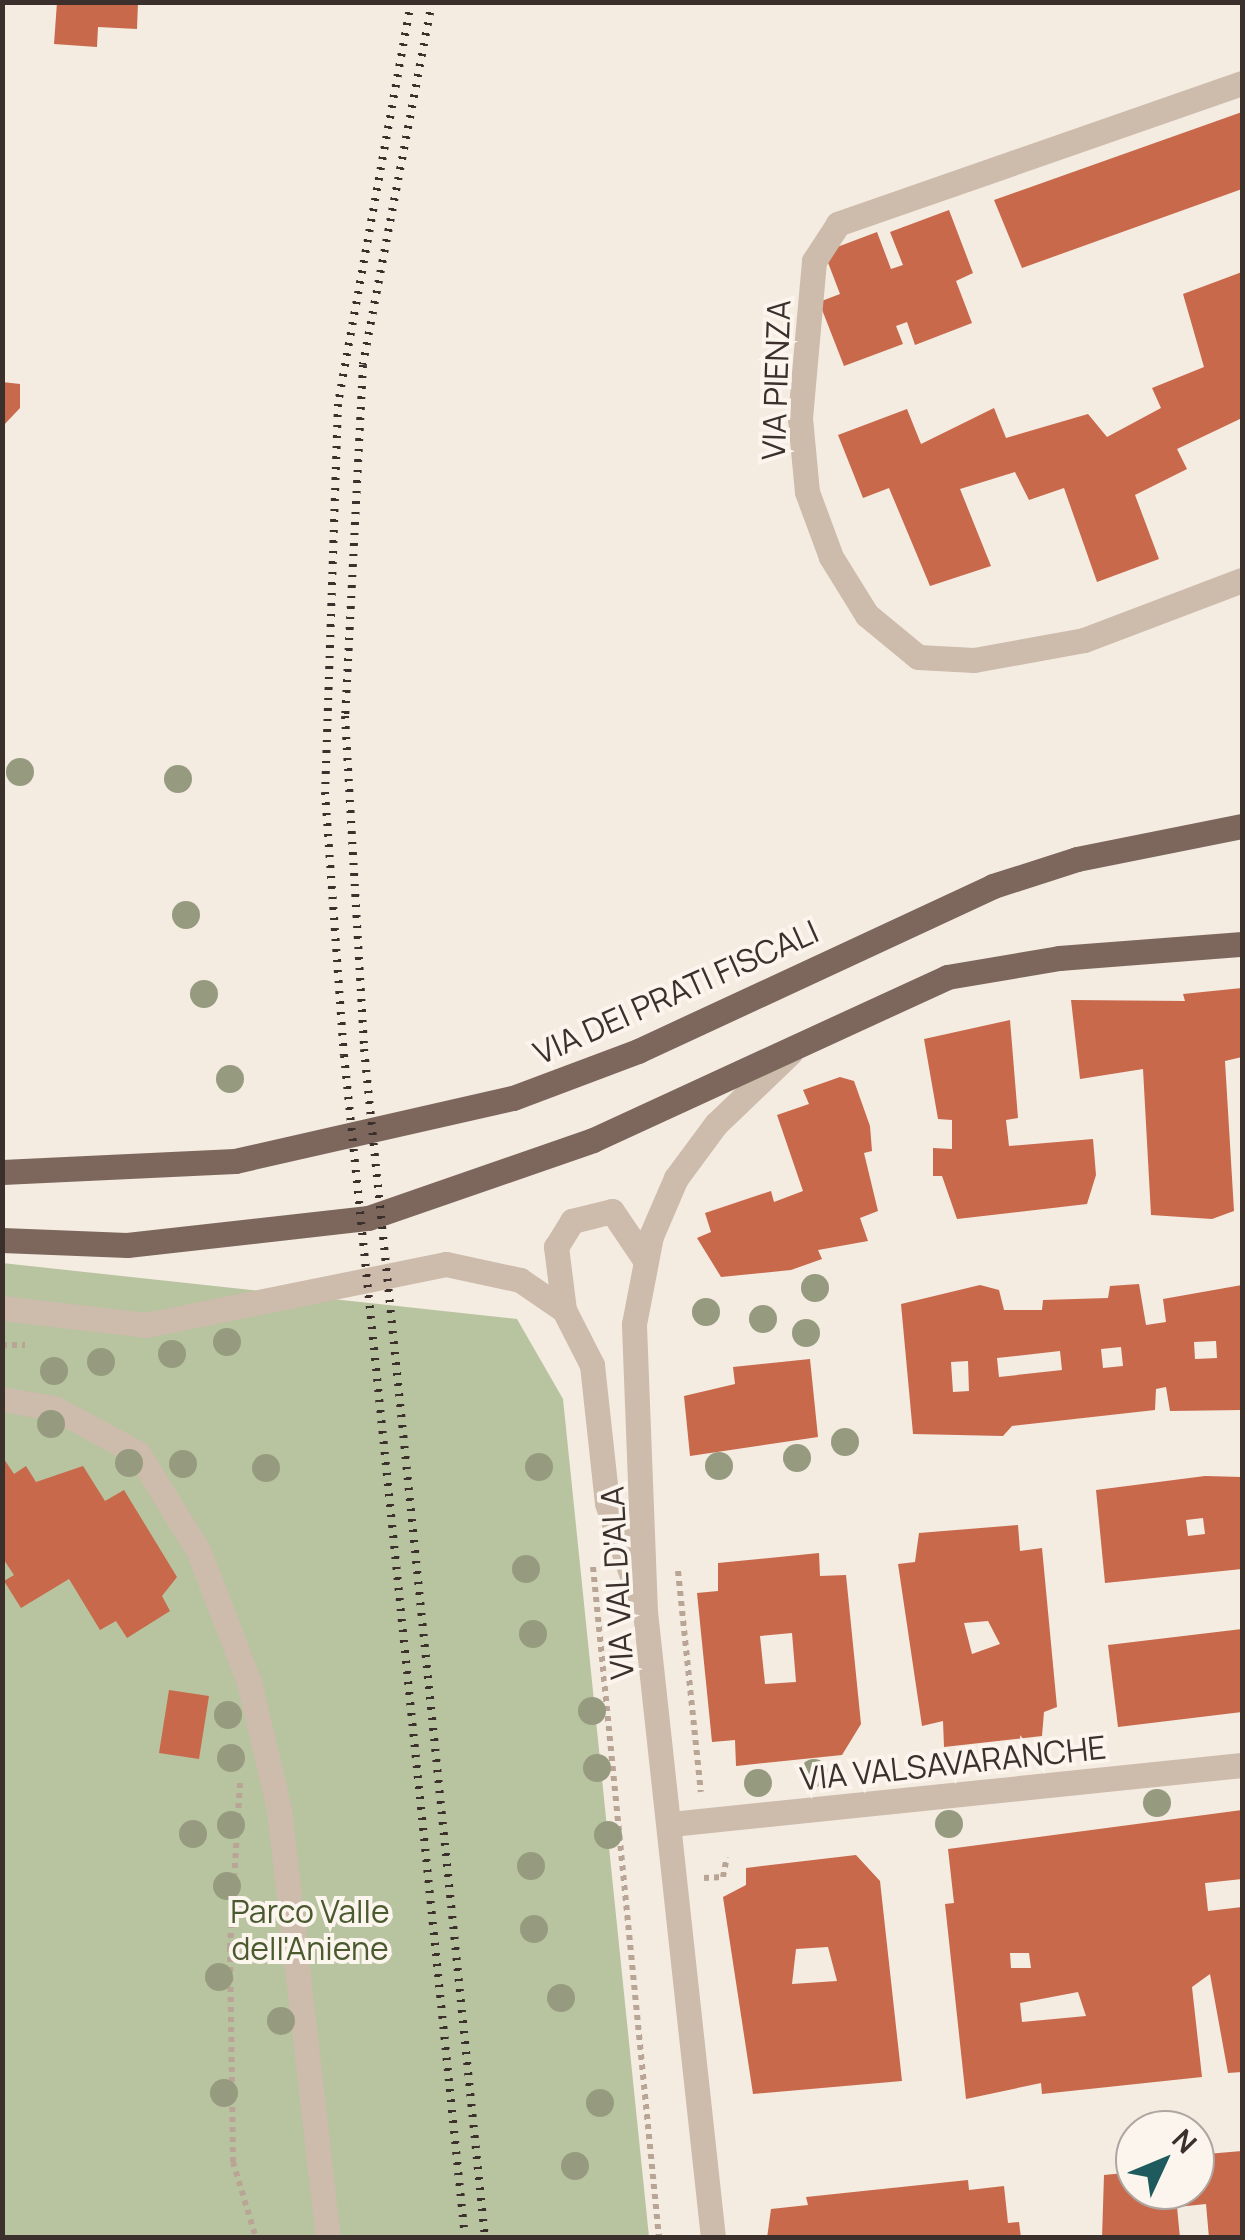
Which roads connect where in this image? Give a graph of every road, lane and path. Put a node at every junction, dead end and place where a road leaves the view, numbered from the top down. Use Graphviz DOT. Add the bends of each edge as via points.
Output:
graph roads {
  1 [pos="1242,83"];
  2 [pos="1242,580"];
  3 [pos="1242,826"];
  4 [pos="1242,944"];
  5 [pos="805,1040"];
  6 [pos="2,1172"];
  7 [pos="2,1240"];
  8 [pos="645,1260"];
  9 [pos="564,1310"];
  10 [pos="9,1314"];
  11 [pos="41,1345"];
  12 [pos="2,1346"];
  13 [pos="2,1399"];
  14 [pos="592,1552"];
  15 [pos="676,1557"];
  16 [pos="645,1612"];
  17 [pos="1242,1765"];
  18 [pos="241,1769"];
  19 [pos="704,1821"];
  20 [pos="671,1824"];
  21 [pos="727,1856"];
  22 [pos="256,2238"];
  23 [pos="328,2238"];
  24 [pos="659,2238"];
  25 [pos="713,2238"];
  1 -- 2 [label="street, VIA PIENZA" via="838,224 814,261 800,418 807,492 830,558 867,615 918,657 974,660 1084,640"];
  3 -- 6 [label="main road, VIA DEI PRATI FISCALI" via="1094,854 993,886 638,1051 513,1098 235,1162"];
  4 -- 5 [label="main road" via="994,966 904,992"];
  5 -- 7 [label="main road" via="593,1140 368,1218 210,1240"];
  5 -- 8 [label="street, VIA VAL D'ALA" via="691,1156"];
  8 -- 9 [label="street" via="621,1216 583,1214 556,1248"];
  8 -- 16 [label="street, VIA VAL D'ALA" via="634,1350"];
  9 -- 10 [label="street" via="504,1273 446,1264 183,1322 122,1326"];
  9 -- 16 [label="street" via="595,1374 607,1503"];
  11 -- 12 [label="path"];
  13 -- 23 [label="street" via="54,1408 138,1454 204,1566 248,1682 279,1808"];
  14 -- 24 [label="path"];
  15 -- 19 [label="path"];
  16 -- 20 [label="street, VIA VAL D'ALA"];
  17 -- 19 [label="street, VIA VALSAVARANCHE"];
  18 -- 22 [label="path" via="230,1947 233,2162"];
  19 -- 20 [label="street, VIA VALSAVARANCHE"];
  19 -- 21 [label="path" via="708,1878 722,1876"];
  20 -- 25 [label="street, VIA VAL D'ALA"];
}
